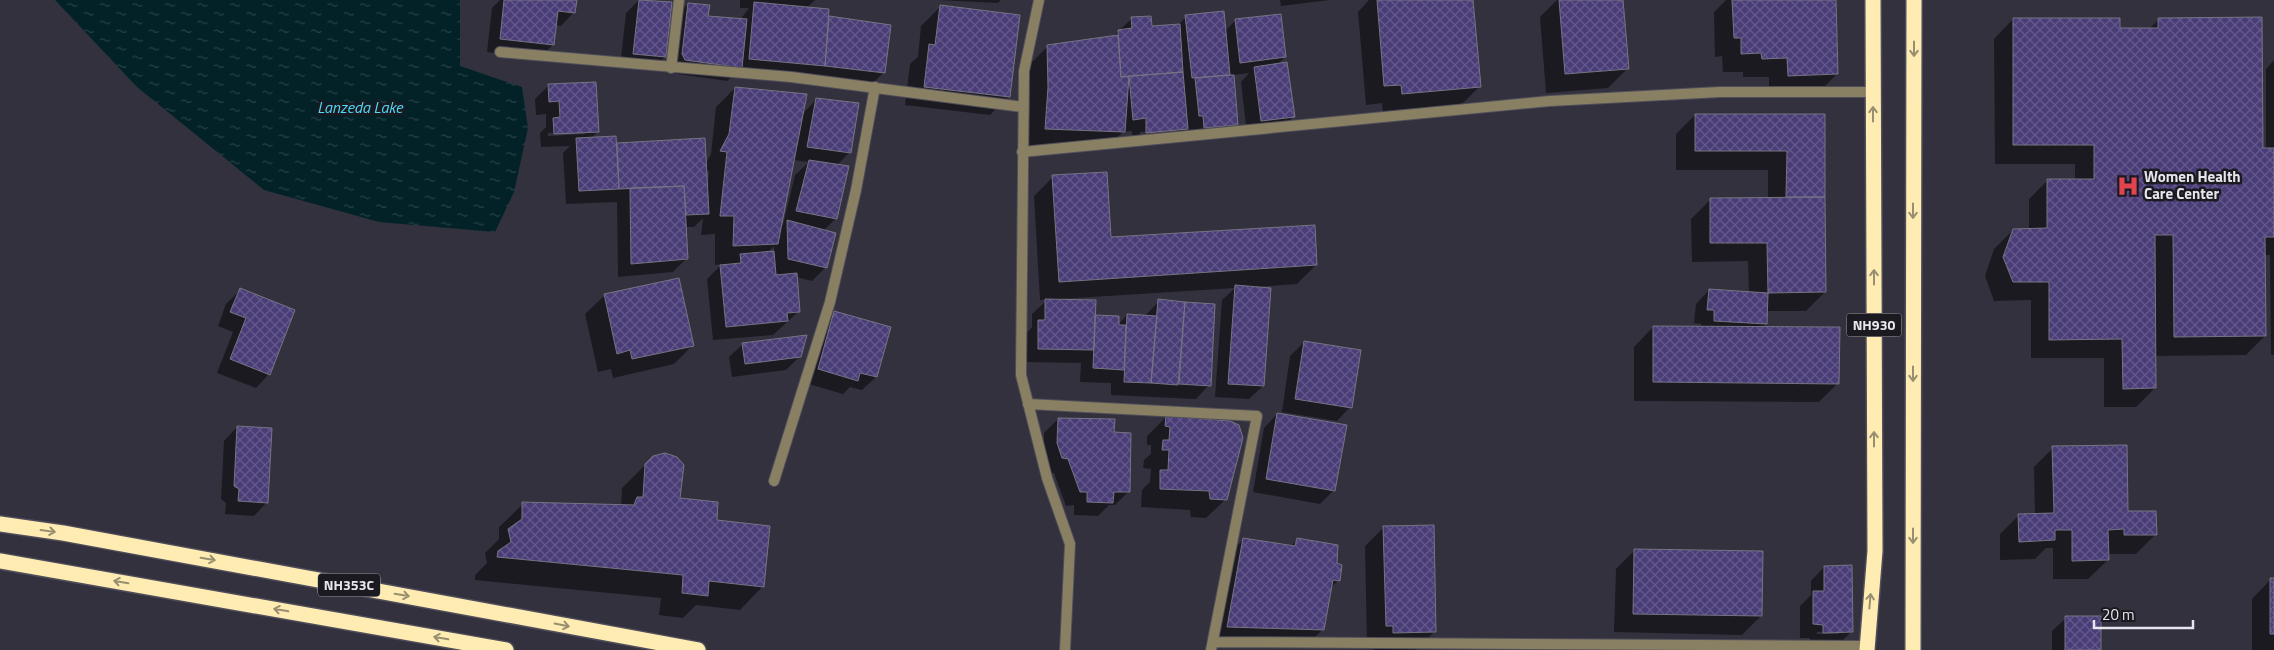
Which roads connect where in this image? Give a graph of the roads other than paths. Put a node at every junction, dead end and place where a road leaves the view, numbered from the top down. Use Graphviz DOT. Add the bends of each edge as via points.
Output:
graph roads {
  1 [pos="679,0"];
  2 [pos="1039,0"];
  3 [pos="1873,0"];
  4 [pos="1914,0"];
  5 [pos="500,52"];
  6 [pos="672,68"];
  7 [pos="875,87"];
  8 [pos="1873,92"];
  9 [pos="1023,107"];
  10 [pos="1022,152"];
  11 [pos="1028,404"];
  12 [pos="774,481"];
  13 [pos="0,524"];
  14 [pos="0,561"];
  15 [pos="1212,646"];
  16 [pos="1867,648"];
  17 [pos="506,650"];
  18 [pos="698,650"];
  19 [pos="1064,650"];
  20 [pos="1913,650"];
  1 -- 6 [label="street"];
  2 -- 9 [label="street" via="1024,71"];
  3 -- 8 [label="highway, NH930"];
  4 -- 20 [label="highway, NH930, one-way"];
  5 -- 6 [label="street"];
  6 -- 7 [label="street"];
  7 -- 9 [label="street"];
  7 -- 12 [label="street" via="856,190 830,302"];
  8 -- 10 [label="street" via="1720,92 1550,101"];
  16 -- 8 [label="highway, NH930, one-way" via="1874,551"];
  9 -- 10 [label="street"];
  10 -- 11 [label="street" via="1021,375"];
  11 -- 15 [label="street" via="1257,416"];
  11 -- 19 [label="street" via="1047,478 1070,544"];
  13 -- 18 [label="highway, NH353C, one-way" via="82,536"];
  17 -- 14 [label="highway, NH353C, one-way"];
  15 -- 16 [label="street"];
}
